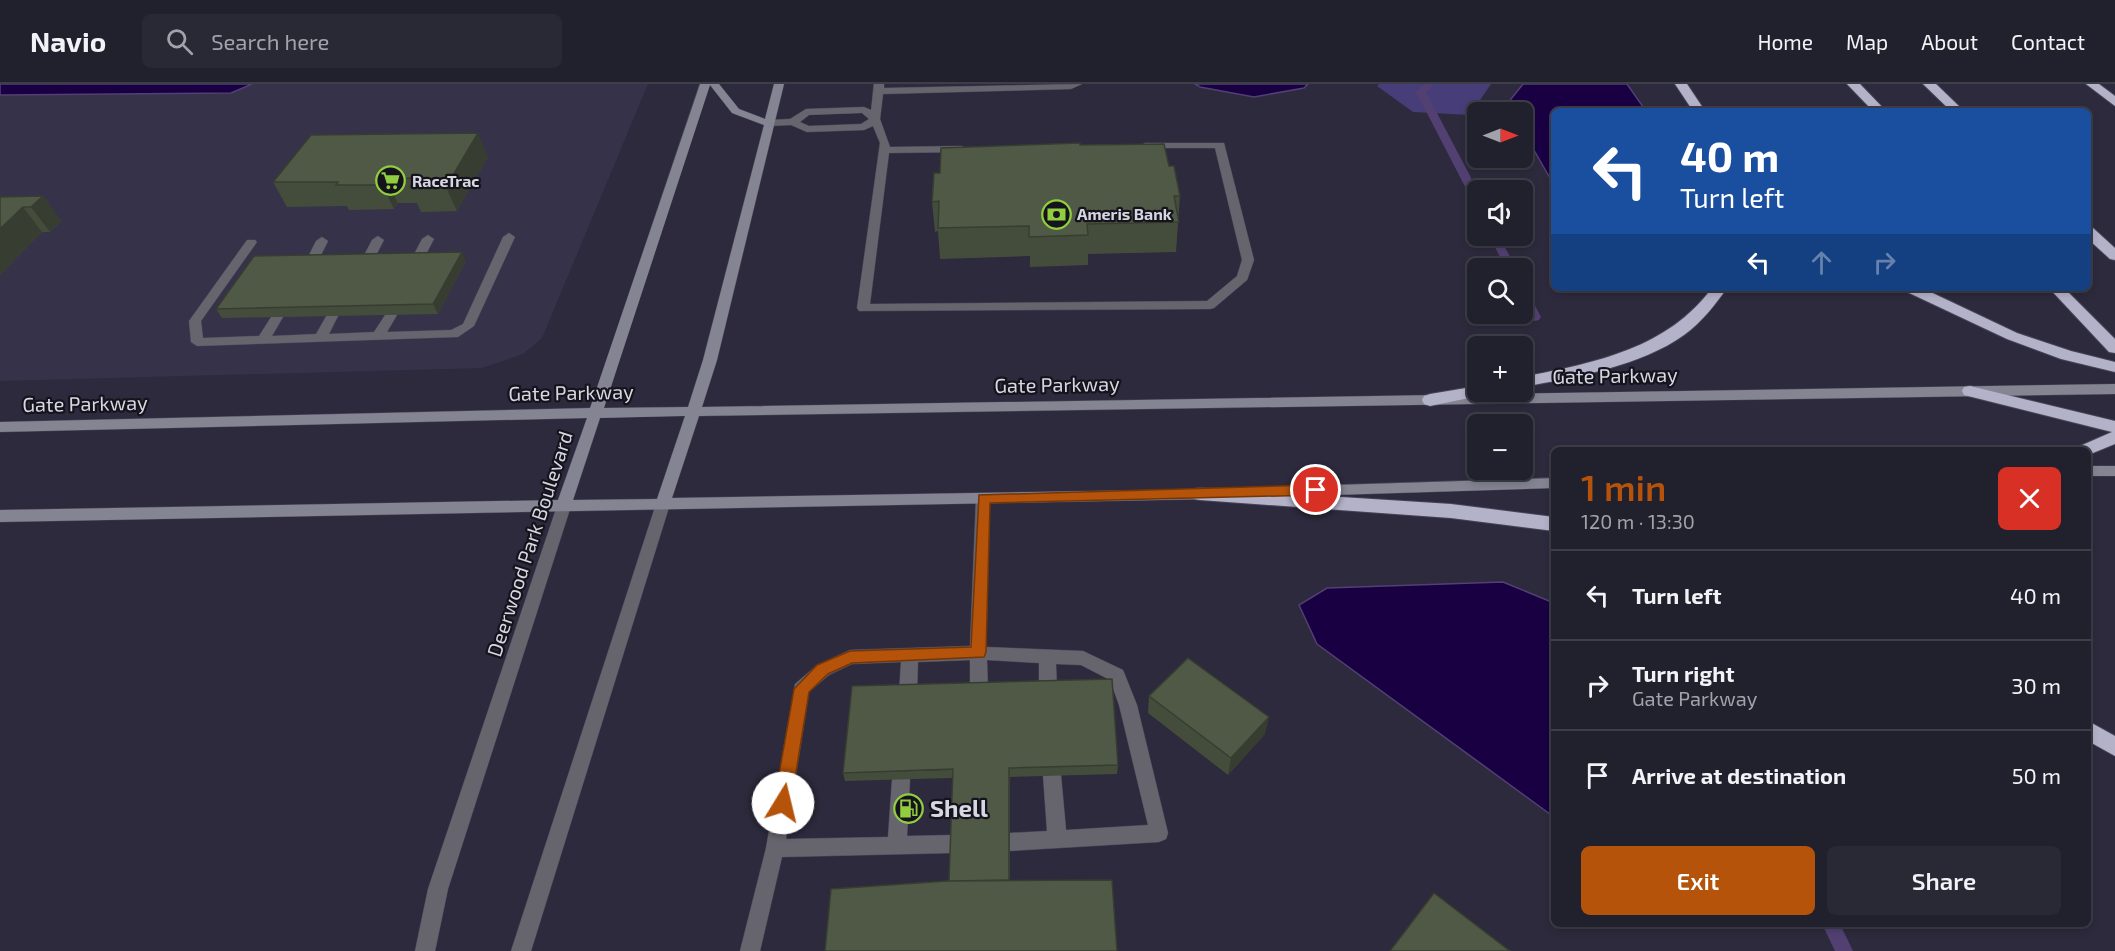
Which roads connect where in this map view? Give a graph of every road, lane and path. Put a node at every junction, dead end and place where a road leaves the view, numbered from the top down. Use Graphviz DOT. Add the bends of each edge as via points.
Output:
graph roads {
  1 [pos="705,84"];
  2 [pos="714,84"];
  3 [pos="779,84"];
  4 [pos="1077,84"];
  5 [pos="1681,84"];
  6 [pos="1853,84"];
  7 [pos="1929,84"];
  8 [pos="2091,84"];
  9 [pos="2096,84"];
  10 [pos="879,88"];
  11 [pos="2115,96"];
  12 [pos="2115,102"];
  13 [pos="1697,108"];
  14 [pos="1877,108"];
  15 [pos="1955,108"];
  16 [pos="875,119"];
  17 [pos="794,122"];
  18 [pos="769,123"];
  19 [pos="1136,146"];
  20 [pos="980,149"];
  21 [pos="884,150"];
  22 [pos="2091,234"];
  23 [pos="509,237"];
  24 [pos="428,239"];
  25 [pos="378,240"];
  26 [pos="322,241"];
  27 [pos="251,242"];
  28 [pos="2115,256"];
  29 [pos="416,262"];
  30 [pos="366,263"];
  31 [pos="310,264"];
  32 [pos="1717,291"];
  33 [pos="1916,291"];
  34 [pos="2059,291"];
  35 [pos="391,315"];
  36 [pos="332,316"];
  37 [pos="277,317"];
  38 [pos="378,337"];
  39 [pos="320,339"];
  40 [pos="263,340"];
  41 [pos="2115,348"];
  42 [pos="2115,367"];
  43 [pos="1533,379"];
  44 [pos="2115,389"];
  45 [pos="1970,392"];
  46 [pos="1467,393"];
  47 [pos="1430,400"];
  48 [pos="694,412"];
  49 [pos="596,413"];
  50 [pos="0,427"];
  51 [pos="2115,427"];
  52 [pos="2115,437"];
  53 [pos="2091,448"];
  54 [pos="2091,471"];
  55 [pos="2115,471"];
  56 [pos="1551,483"];
  57 [pos="1200,494"];
  58 [pos="983,498"];
  59 [pos="663,504"];
  60 [pos="564,506"];
  61 [pos="0,516"];
  62 [pos="1551,524"];
  63 [pos="978,652"];
  64 [pos="910,655"];
  65 [pos="1047,656"];
  66 [pos="1048,689"];
  67 [pos="979,691"];
  68 [pos="908,693"];
  69 [pos="2091,732"];
  70 [pos="2115,747"];
  71 [pos="1052,775"];
  72 [pos="901,780"];
  73 [pos="1057,839"];
  74 [pos="1009,842"];
  75 [pos="952,844"];
  76 [pos="897,845"];
  77 [pos="775,848"];
  78 [pos="424,951"];
  79 [pos="521,951"];
  80 [pos="750,951"];
  1 -- 49 [label="main road, Deerwood Park Boulevard"];
  2 -- 18 [label="main road" via="730,108"];
  3 -- 18 [label="main road"];
  4 -- 10 [label="street"];
  5 -- 13 [label="highway"];
  6 -- 14 [label="highway"];
  7 -- 15 [label="highway"];
  8 -- 12 [label="highway"];
  9 -- 11 [label="highway"];
  10 -- 16 [label="street"];
  16 -- 17 [label="street" via="864,127 807,129"];
  16 -- 17 [label="street" via="864,110 820,111 807,112"];
  16 -- 21 [label="street"];
  17 -- 18 [label="street"];
  18 -- 48 [label="main road"];
  19 -- 21 [label="street" via="1220,145 1248,260 1242,277 1210,305 863,308"];
  20 -- 21 [label="street"];
  22 -- 28 [label="highway"];
  23 -- 38 [label="street" via="468,326 453,334"];
  24 -- 29 [label="street"];
  25 -- 30 [label="street"];
  26 -- 31 [label="street"];
  27 -- 40 [label="street" via="195,321 197,342"];
  32 -- 43 [label="highway" via="1672,337 1596,365"];
  33 -- 42 [label="highway" via="2012,336"];
  34 -- 41 [label="highway"];
  35 -- 38 [label="street"];
  36 -- 39 [label="street"];
  37 -- 40 [label="street"];
  38 -- 39 [label="street"];
  39 -- 40 [label="street"];
  44 -- 45 [label="main road, Gate Parkway"];
  45 -- 47 [label="main road, Gate Parkway"];
  45 -- 51 [label="highway"];
  46 -- 47 [label="highway"];
  47 -- 48 [label="main road, Gate Parkway"];
  48 -- 49 [label="main road, Gate Parkway"];
  48 -- 59 [label="main road"];
  49 -- 50 [label="main road, Gate Parkway"];
  49 -- 60 [label="main road, Deerwood Park Boulevard"];
  52 -- 53 [label="highway"];
  54 -- 55 [label="main road"];
  56 -- 57 [label="main road"];
  57 -- 58 [label="main road"];
  57 -- 62 [label="highway" via="1451,511"];
  58 -- 59 [label="main road"];
  58 -- 63 [label="street"];
  59 -- 60 [label="main road"];
  59 -- 79 [label="street"];
  60 -- 61 [label="main road"];
  60 -- 78 [label="street, Deerwood Park Boulevard" via="438,889"];
  63 -- 64 [label="street"];
  63 -- 65 [label="street"];
  63 -- 67 [label="street"];
  64 -- 68 [label="street"];
  64 -- 77 [label="street" via="850,657 823,670 801,689"];
  65 -- 66 [label="street"];
  65 -- 73 [label="street" via="1083,658 1117,675 1159,833"];
  69 -- 70 [label="highway"];
  71 -- 73 [label="street"];
  72 -- 76 [label="street"];
  73 -- 74 [label="street"];
  75 -- 76 [label="street"];
  76 -- 77 [label="street"];
  77 -- 80 [label="street"];
}
